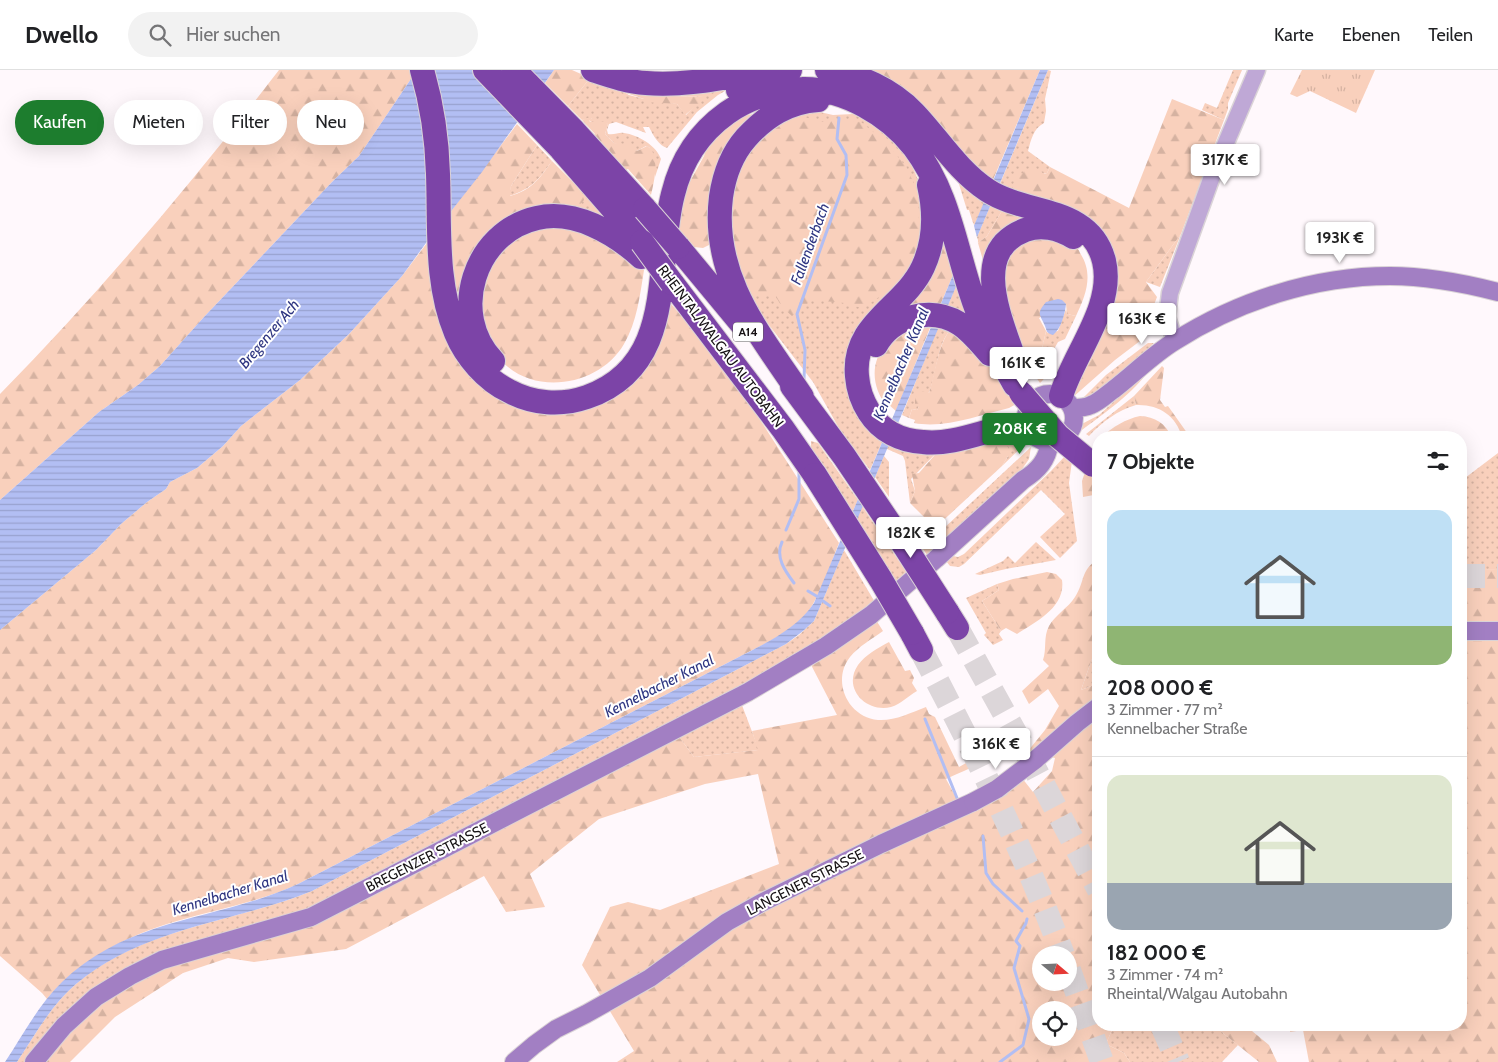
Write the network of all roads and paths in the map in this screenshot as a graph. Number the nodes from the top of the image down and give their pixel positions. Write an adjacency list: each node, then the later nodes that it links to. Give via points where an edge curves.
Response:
1 (422, 70): 9 (highway, via 436,137 444,290 453,323 464,348 484,373 503,388 524,398 550,402 576,400 599,392 618,381 640,355 649,338 661,293 674,190 684,163 705,132 740,105 776,92 811,89)
2 (486, 70): 11 (highway, RHEINTAL/WALGAU AUTOBAHN / A14)
3 (514, 70): 11 (highway, RHEINTAL/WALGAU AUTOBAHN / A14)
4 (594, 70): 5 (highway, via 646,83 674,83)
5 (776, 70)
6 (790, 70): 14 (highway, via 760,80 714,105 679,143 665,170 656,202 648,283 641,316 628,347 612,367 597,378 575,386 536,386 518,380 484,351 471,323 471,288 484,255 507,232 525,222 552,217 583,222)
7 (827, 70): 10 (highway, via 862,79 891,94 913,112)
8 (1257, 70): 17 (street, via 1214,171 1170,293 1166,318)
9 (857, 103): 12 (highway, via 885,119); 19 (highway, via 828,99 805,101 769,116 739,147 727,171 722,192 720,233 730,280 746,311)
10 (928, 131): 13 (highway, via 947,169); 20 (highway, via 976,182 996,196 1075,223 1098,246 1106,282 1102,303 1068,374)
11 (568, 140): 14 (highway, RHEINTAL/WALGAU AUTOBAHN / A14); 19 (highway, RHEINTAL/WALGAU AUTOBAHN / A14, bridge, via 645,209)
12 (919, 155): 13 (highway); 21 (highway, via 932,203 933,227 929,250 914,282 869,330 861,346 856,371 861,397 872,417)
13 (960, 232): 15 (highway)
14 (642, 249): 26 (highway, RHEINTAL/WALGAU AUTOBAHN / A14, bridge, via 778,421 881,580)
15 (976, 289): 18 (highway); 20 (highway, via 987,334)
16 (1498, 292): 17 (main road, via 1434,279 1392,276 1321,283 1265,297 1222,315)
17 (1175, 341): 20 (main road, via 1090,405)
18 (1013, 356): 20 (highway); 20 (highway, via 994,299 994,265 1002,248 1016,235 1031,228 1058,229 1083,247 1090,261 1093,281 1087,306 1054,370)
19 (802, 397): 23 (highway, RHEINTAL/WALGAU AUTOBAHN / A14, bridge)
20 (1042, 409): 21 (highway, via 1008,413 938,430); 21 (highway, via 967,330 936,315 913,316 889,329 878,342 869,371 876,400); 22 (highway, bridge, via 1041,418 1058,436); 28 (main road, BREGENZER STRASSE, via 1035,460 1024,480 871,615 826,646 748,692 311,917 162,960 130,976 96,997 64,1026)
21 (894, 426)
22 (1092, 460)
23 (952, 620)
24 (1467, 631): 25 (main road)
25 (1498, 631)
26 (916, 642)
27 (1092, 711): 29 (main road, LANGENER STRASSE, bridge, via 997,789 761,903 728,922 650,978 556,1029)
28 (34, 1062)
29 (514, 1062)

